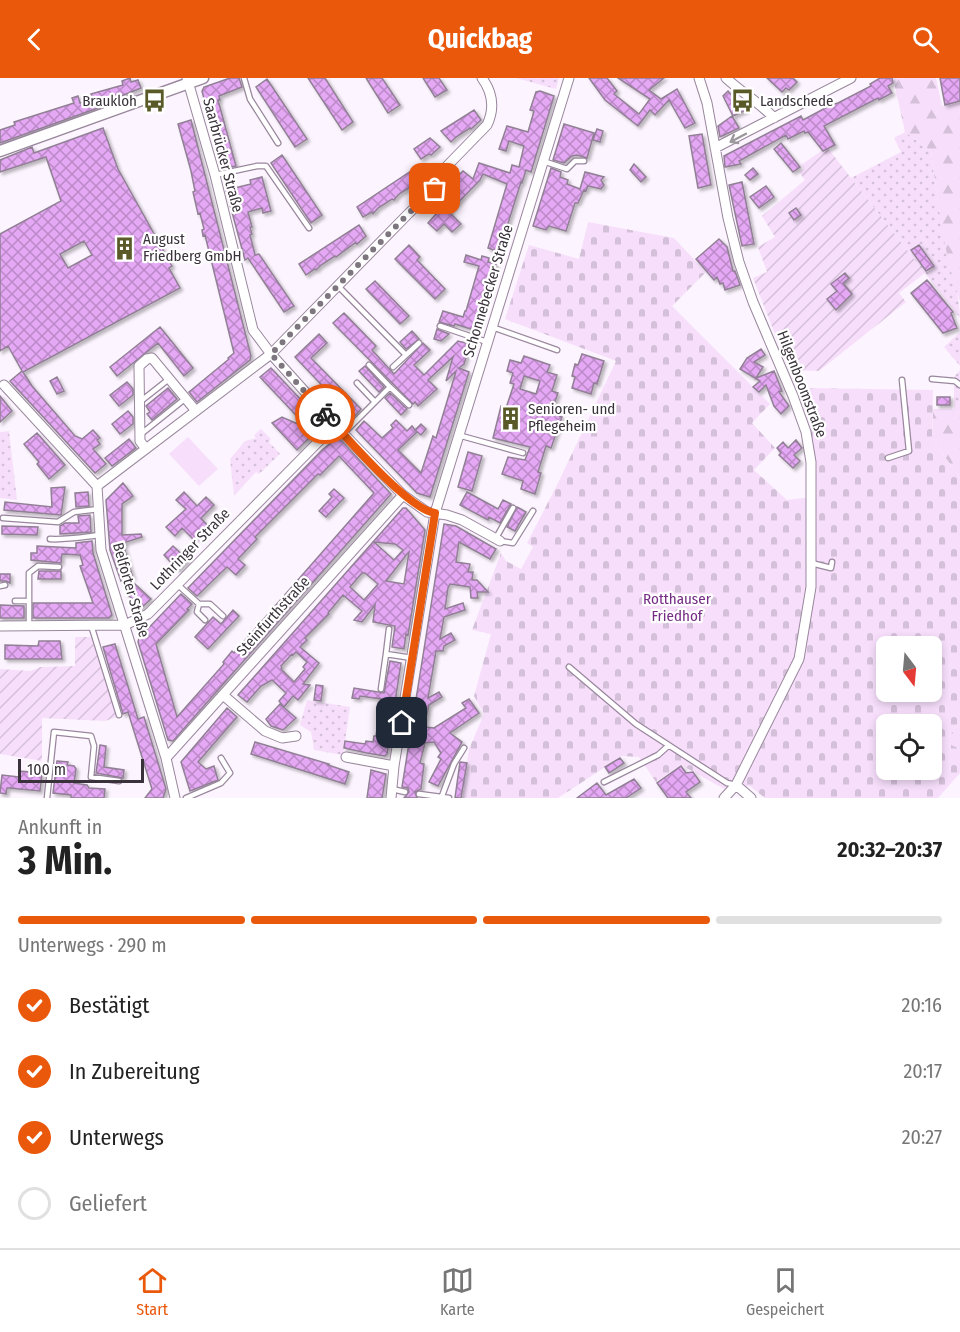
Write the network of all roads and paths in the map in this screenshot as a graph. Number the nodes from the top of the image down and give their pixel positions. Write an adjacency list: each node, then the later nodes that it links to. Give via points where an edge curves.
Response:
1 (203, 78): 8 (street)
2 (244, 78): 10 (lane, via 250,99)
3 (482, 78): 17 (street, via 491,96 487,125 446,167 435,189)
4 (568, 78): 13 (street, Schonnebecker Straße)
5 (699, 78): 11 (street, Hilgenboomstraße)
6 (726, 78): 9 (street)
7 (851, 78): 9 (street)
8 (188, 81): 12 (street); 15 (street, Saarbrücker Straße)
9 (774, 118): 11 (street, one-way to 11)
10 (278, 143)
11 (715, 148): 57 (street, Hilgenboomstraße, via 739,262 806,432 811,462)
12 (0, 151)
13 (543, 161): 14 (lane, via 567,169 575,161); 19 (street, Schonnebecker Straße)
14 (584, 161)
15 (215, 175): 16 (lane, via 266,166); 23 (street, Saarbrücker Straße, via 252,330)
16 (309, 228)
17 (338, 286): 23 (street); 24 (lane)
18 (440, 326): 20 (lane)
19 (492, 327): 20 (street, Schonnebecker Straße); 22 (lane)
20 (488, 342): 42 (street, Schonnebecker Straße)
21 (419, 343): 24 (lane)
22 (557, 350)
23 (271, 354): 38 (street); 39 (street, Saarbrücker Straße)
24 (406, 355): 26 (lane)
25 (369, 364): 33 (lane)
26 (393, 367)
27 (170, 379): 34 (street); 35 (lane); 35 (street, via 152,358 147,359 139,366)
28 (933, 379): 32 (lane)
29 (902, 380): 45 (lane, via 909,451)
30 (2, 383): 46 (street)
31 (357, 383): 36 (lane)
32 (960, 385)
33 (390, 387): 36 (lane); 37 (lane)
34 (186, 398): 38 (street); 41 (lane)
35 (140, 402): 41 (street)
36 (375, 402): 40 (lane)
37 (409, 405)
38 (196, 411): 43 (street)
39 (335, 425): 40 (street, Saarbrücker Straße); 59 (street, Lothringer Straße)
40 (343, 434): 47 (street, Saarbrücker Straße)
41 (140, 435): 43 (street)
42 (458, 435): 44 (lane); 51 (street, Schonnebecker Straße)
43 (146, 449): 46 (street)
44 (523, 453)
45 (888, 458)
46 (98, 486): 49 (street, Belforter Straße)
47 (403, 495): 51 (street, Saarbrücker Straße, via 427,512); 74 (street, Steinfurthstraße)
48 (513, 508): 55 (lane)
49 (99, 509): 52 (lane, via 74,512 58,522); 53 (street, Belforter Straße)
50 (532, 511): 55 (lane, via 513,543)
51 (435, 513): 55 (street, via 462,520); 71 (street, Schonnebecker Straße)
52 (3, 518)
53 (100, 535): 54 (lane); 66 (street, Belforter Straße, via 101,550)
54 (50, 539)
55 (498, 539)
56 (832, 562): 57 (lane, via 831,568)
57 (811, 563): 85 (street, Hilgenboomstraße, via 799,659)
58 (59, 567): 61 (lane, via 32,569)
59 (177, 584): 62 (lane); 66 (street, Lothringer Straße, via 148,614)
60 (15, 601): 61 (lane)
61 (29, 601): 68 (lane)
62 (198, 604): 63 (lane, via 210,604); 64 (lane, via 197,612)
63 (223, 616)
64 (205, 620)
65 (91, 625): 66 (street, Lothringer Straße); 68 (street, Lothringer Straße); 75 (lane)
66 (125, 625): 80 (street, Belforter Straße)
67 (0, 626): 68 (street, Lothringer Straße)
68 (29, 626)
69 (389, 629): 70 (lane)
70 (386, 654): 71 (lane); 73 (lane)
71 (412, 658): 82 (street, Schonnebecker Straße)
72 (569, 667): 77 (lane)
73 (381, 689)
74 (222, 695): 76 (street, via 266,731 282,738); 80 (street, Steinfurthstraße)
75 (119, 715)
76 (296, 736)
77 (668, 746): 84 (lane, via 658,755); 85 (lane)
78 (464, 748): 89 (lane)
79 (346, 757): 82 (street)
80 (166, 758): 91 (street, Belforter Straße)
81 (221, 758): 92 (lane, via 230,772 221,783)
82 (394, 766): 87 (street, Schonnebecker Straße)
83 (119, 781): 90 (lane, via 91,777 91,736 54,732)
84 (603, 782)
85 (736, 785): 94 (street, Hilgenboomstraße); 95 (street)
86 (405, 792): 87 (lane)
87 (392, 794)
88 (419, 794): 89 (lane)
89 (442, 796): 93 (lane)
90 (47, 798)
91 (176, 798)
92 (186, 798)
93 (449, 798)
94 (724, 798)
95 (752, 798)

